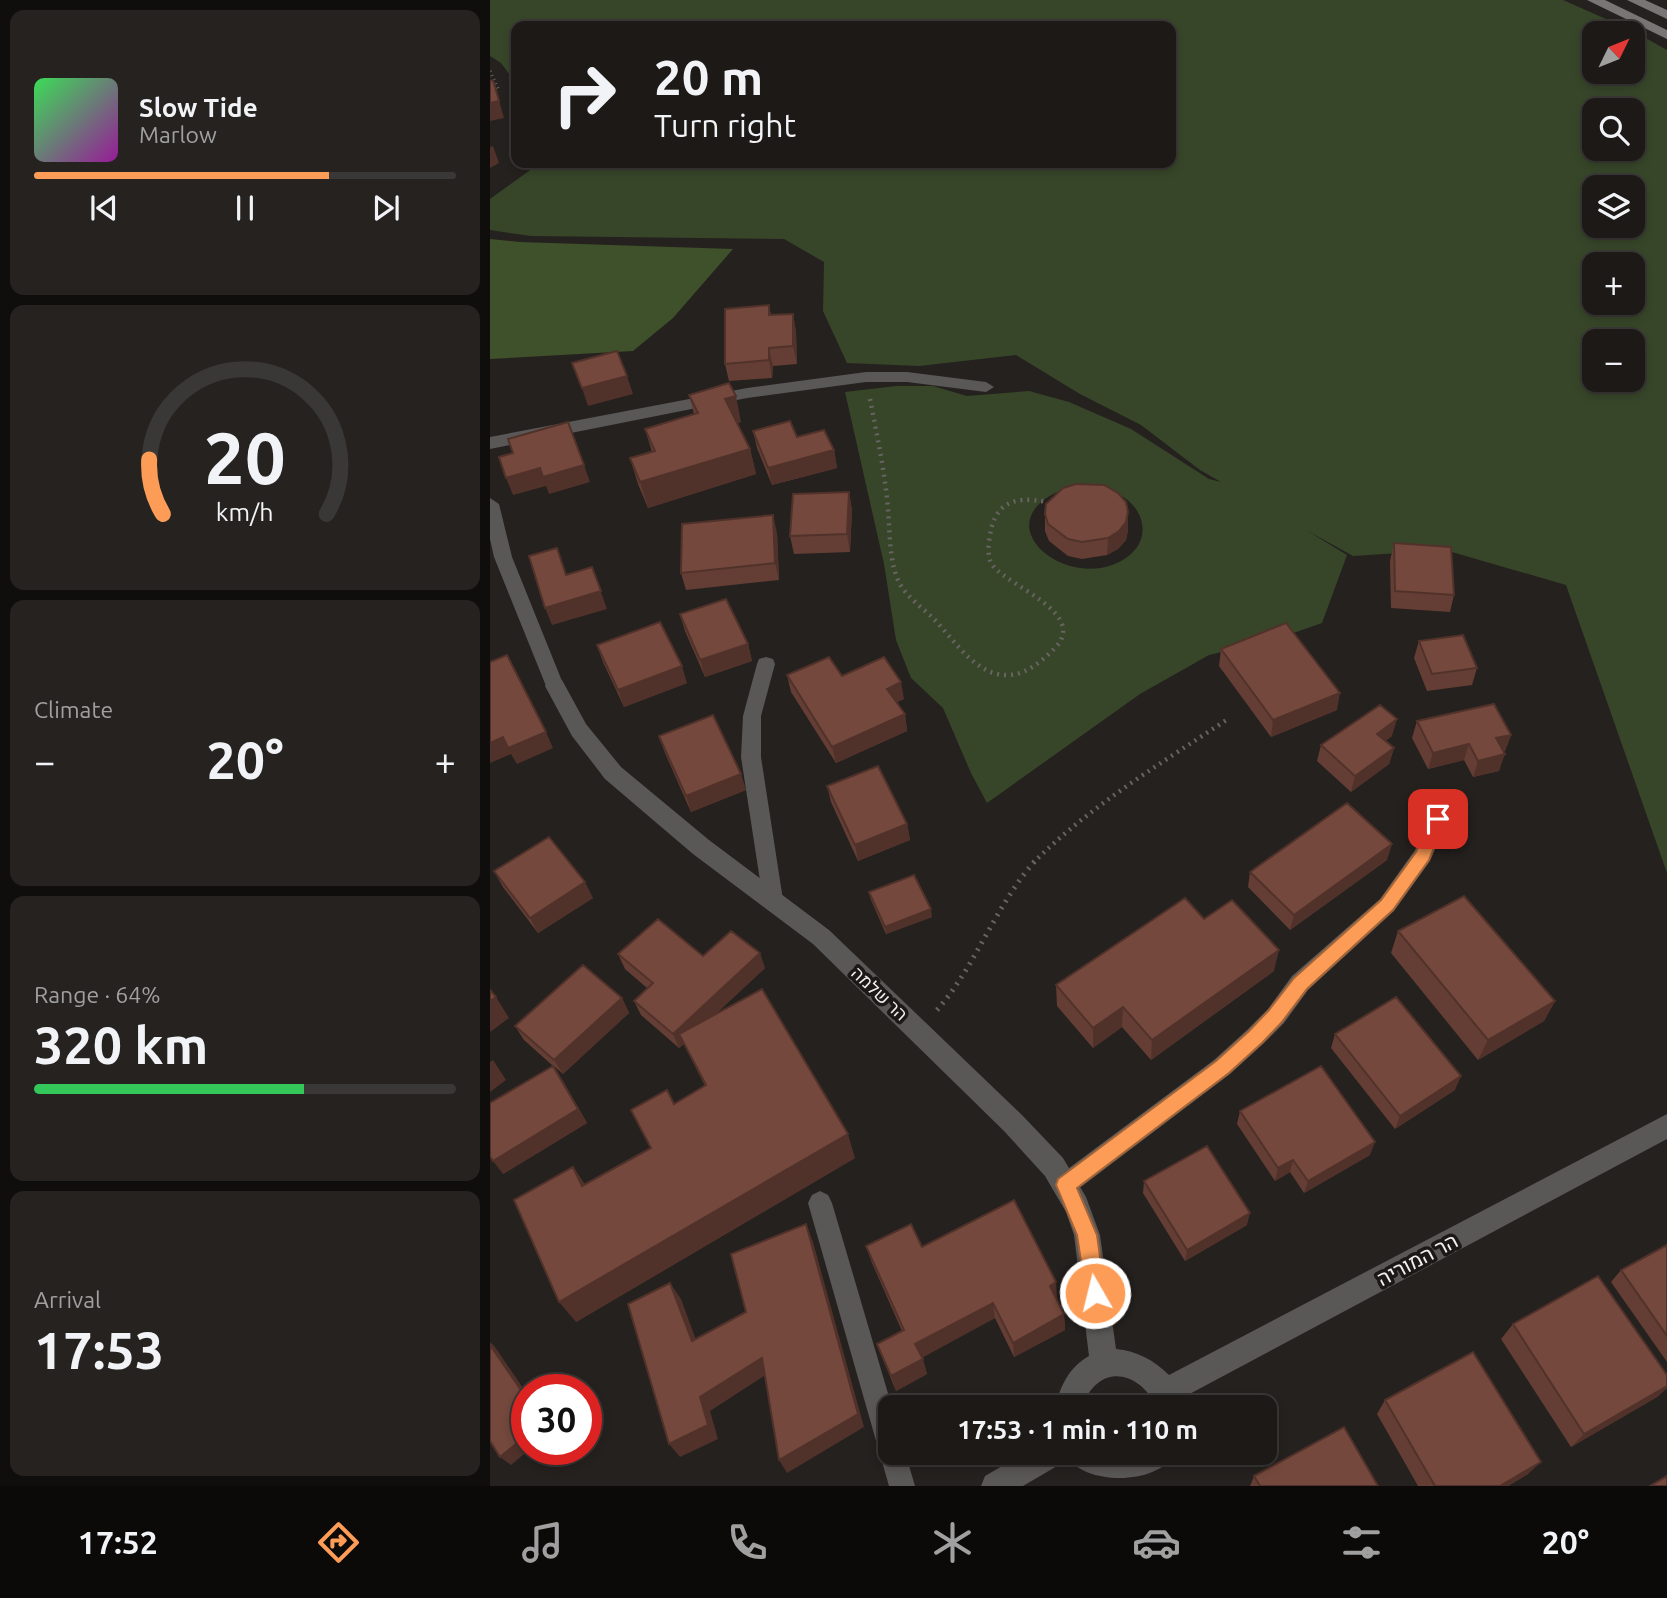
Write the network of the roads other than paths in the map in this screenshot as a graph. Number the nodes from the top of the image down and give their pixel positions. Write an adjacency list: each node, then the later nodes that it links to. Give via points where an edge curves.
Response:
1 (1594, 0): 4 (street)
2 (1634, 0): 3 (street)
3 (1667, 15)
4 (1667, 36)
5 (986, 387): 6 (lane, via 866,377 747,393)
6 (490, 443)
7 (490, 504): 9 (lane, via 503,557)
8 (766, 664): 11 (lane, via 752,716 751,757)
9 (555, 686): 11 (street, הר שלמה, via 579,730 613,773)
10 (1438, 819): 13 (lane, via 1423,855 1387,905 1300,983 1255,1037)
11 (773, 900): 13 (street, הר שלמה, via 821,937 1013,1122)
12 (1667, 1126): 18 (street, הר המוריה)
13 (1065, 1185): 15 (street, הר שלמה, via 1087,1235)
14 (820, 1203): 19 (lane)
15 (1104, 1364): 16 (street, via 1088,1373); 17 (street, via 1140,1366 1155,1376)
16 (1072, 1395)
17 (1167, 1395)
18 (1176, 1395)
19 (878, 1402)
20 (896, 1465): 24 (lane)
21 (1031, 1465): 25 (street)
22 (1093, 1465): 23 (street, via 1118,1474)
23 (1151, 1470)
24 (902, 1486)
25 (995, 1486)

